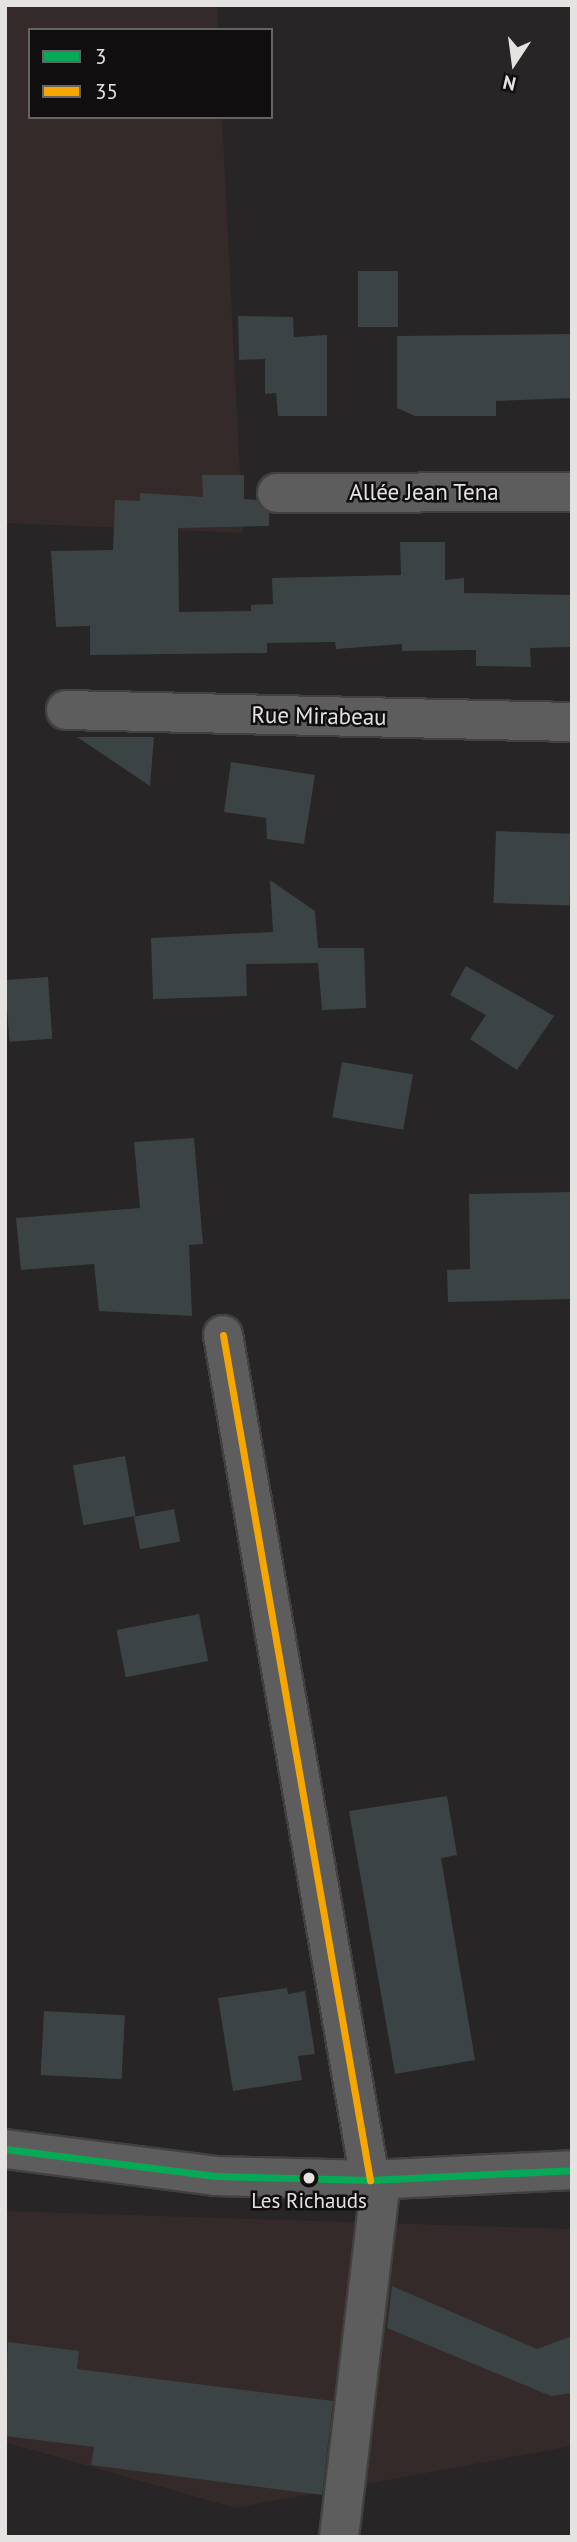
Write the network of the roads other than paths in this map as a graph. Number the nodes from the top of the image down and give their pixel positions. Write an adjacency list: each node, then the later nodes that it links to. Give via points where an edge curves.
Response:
1 (572, 492): 2 (street, Allée Jean Tena)
2 (277, 493)
3 (66, 710): 4 (street, Rue Mirabeau)
4 (572, 722)
5 (223, 1335): 8 (street)
6 (5, 2149): 8 (street, via 215,2176)
7 (572, 2170): 8 (street)
8 (375, 2180): 9 (street)
9 (339, 2537)

